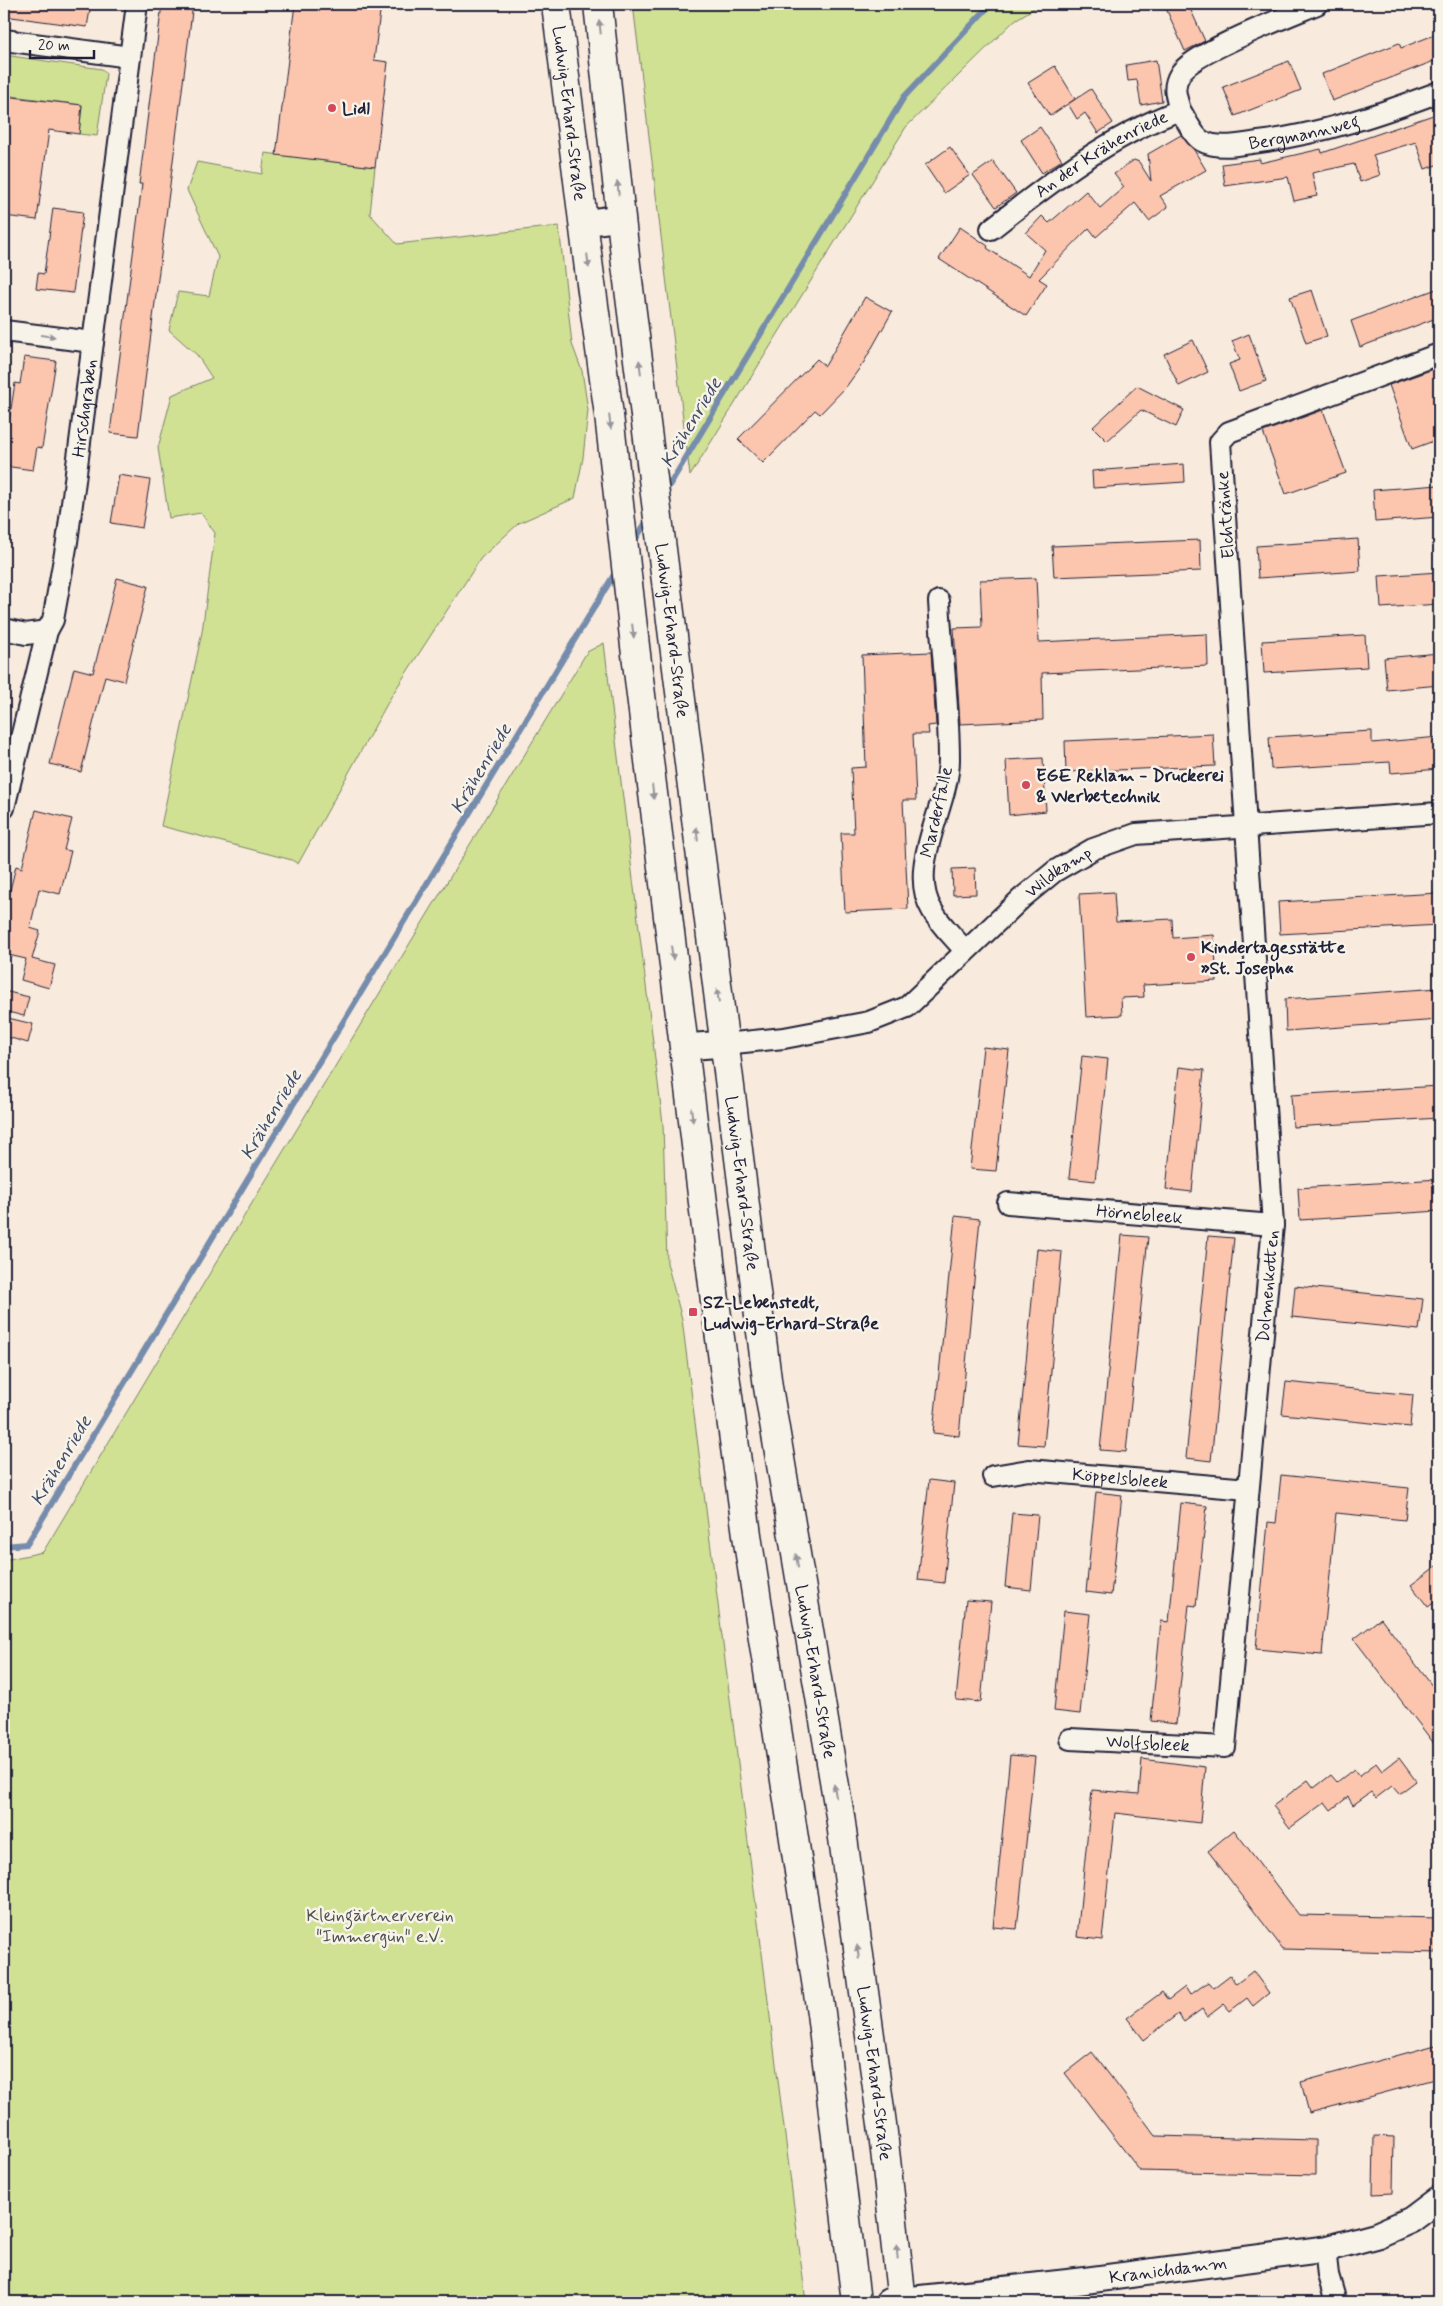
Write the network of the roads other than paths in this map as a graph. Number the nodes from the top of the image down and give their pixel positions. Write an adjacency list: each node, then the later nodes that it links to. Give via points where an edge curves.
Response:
1 (137, 4): 6 (street, Hirschgraben)
2 (556, 4): 10 (main road, Ludwig-Erhard-Straße)
3 (598, 4): 9 (main road, Ludwig-Erhard-Straße, one-way to 3)
4 (1317, 4): 8 (street, An der Krähenriede, via 1190,62 1180,73 1174,89)
5 (4, 40): 6 (street)
6 (130, 57): 13 (street, Hirschgraben)
7 (1439, 92): 8 (street, Bergmannweg, via 1375,116 1312,133 1244,144 1212,145 1200,140)
8 (1180, 110): 11 (street, An der Krähenriede, via 1123,135 1060,175)
9 (621, 218): 10 (street, Ludwig-Erhard-Straße); 22 (main road, Ludwig-Erhard-Straße, one-way to 9)
10 (583, 223): 23 (main road, Ludwig-Erhard-Straße, one-way to 23)
11 (991, 229)
12 (4, 330): 13 (street, one-way to 13)
13 (93, 342): 17 (street, Hirschgraben, via 67,542 53,620)
14 (1439, 354): 20 (street, Elchtränke, via 1229,432 1220,442)
15 (939, 601): 21 (street, Marderfalle, via 949,762 939,815 924,862 926,890 931,910)
16 (4, 629): 17 (street, via 26,634)
17 (47, 630): 18 (street, Hirschgraben)
18 (4, 808)
19 (1439, 813): 20 (street, Wildkamp)
20 (1245, 826): 21 (street, Wildkamp, via 1136,834 1093,849 1055,871); 25 (street, Dolmenkotten)
21 (965, 951): 22 (street, Wildkamp, via 907,1007 869,1022 784,1038)
22 (724, 1044): 23 (street); 34 (main road, Ludwig-Erhard-Straße, one-way to 22, via 882,2124 844,1845 768,1387)
23 (684, 1047): 33 (main road, Ludwig-Erhard-Straße, one-way to 33, via 748,1542 821,2013)
24 (1008, 1203): 25 (street, Hörnebleek)
25 (1273, 1225): 27 (street, Dolmenkotten)
26 (992, 1476): 27 (street, Köppelsbleek, via 1029,1470)
27 (1248, 1489): 29 (street, Dolmenkotten)
28 (1070, 1739): 29 (street, Wolfsbleek)
29 (1226, 1747)
30 (1439, 2199): 31 (street, Kranichdamm, via 1411,2220 1378,2234)
31 (1325, 2248): 32 (street, Kranichdamm); 35 (street)
32 (997, 2297): 34 (street, Kranichdamm)
33 (856, 2302)
34 (897, 2302)
35 (1336, 2302)

